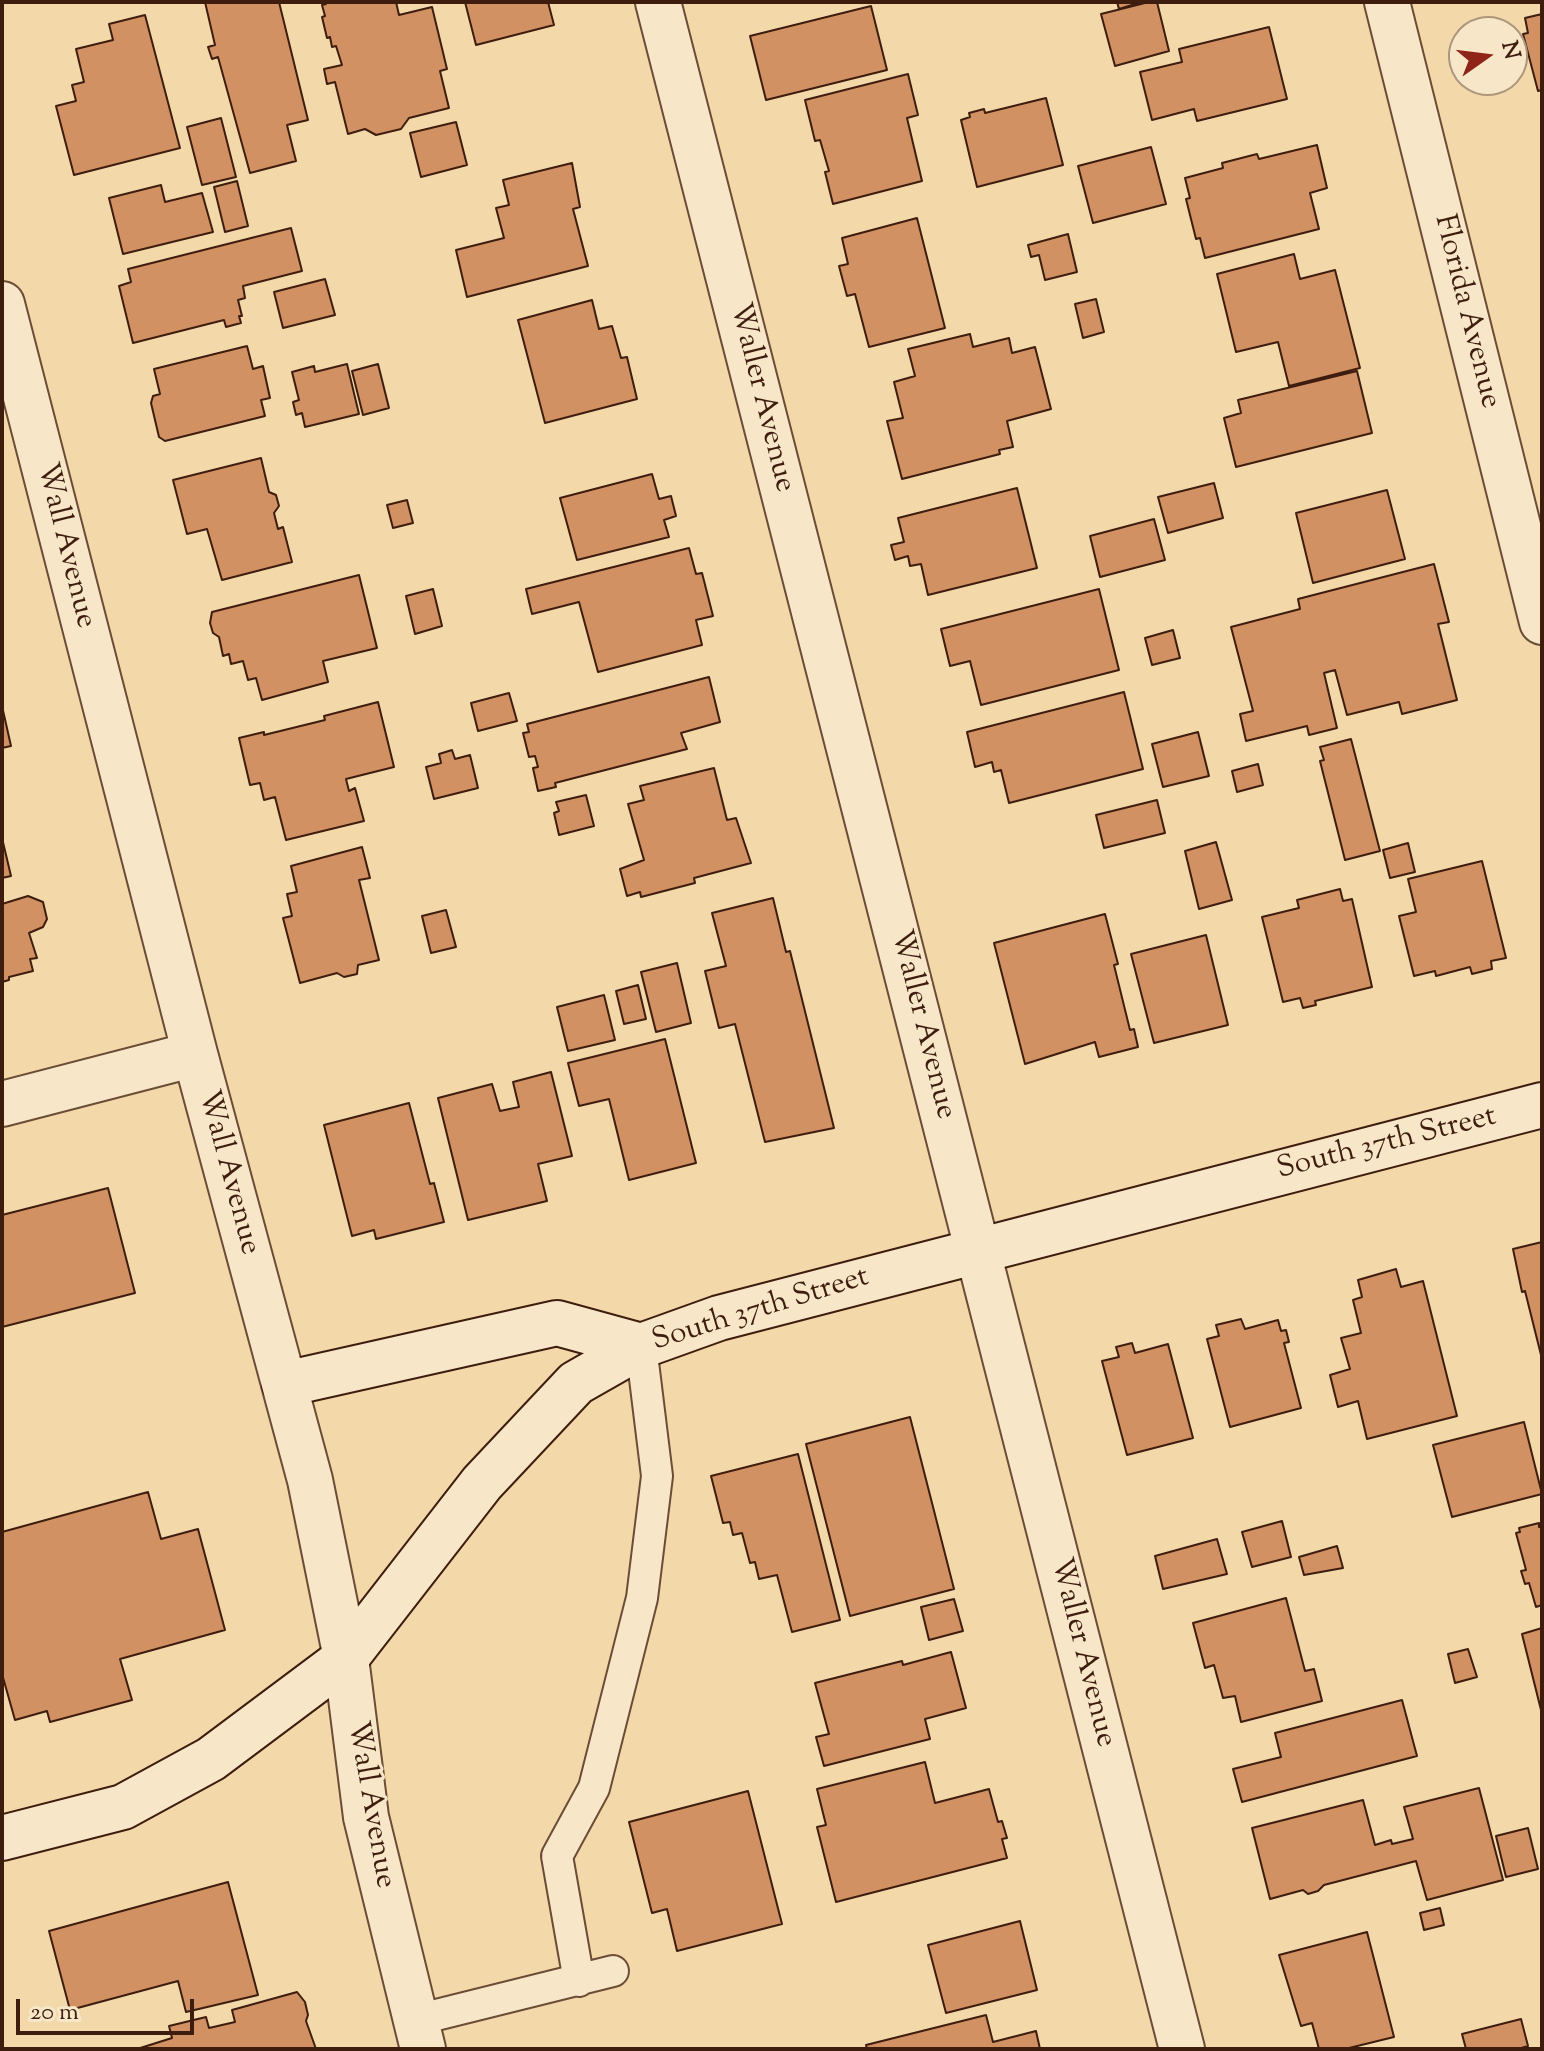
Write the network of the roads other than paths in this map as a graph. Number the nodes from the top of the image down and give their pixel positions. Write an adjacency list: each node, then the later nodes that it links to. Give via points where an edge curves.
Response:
1 (658, 2): 9 (street, Waller Avenue)
2 (1387, 2): 5 (street, Florida Avenue)
3 (2, 304): 4 (street, Wall Avenue)
4 (13, 394): 6 (street, Wall Avenue)
5 (1542, 622)
6 (195, 1054): 7 (street); 11 (street, Wall Avenue)
7 (2, 1104)
8 (1542, 1105): 9 (street, South 37th Street)
9 (979, 1249): 10 (street, South 37th Street, via 719,1318); 17 (street, Waller Avenue)
10 (641, 1346): 11 (street, via 557,1323); 12 (street, South 37th Street, via 576,1383 555,1405 482,1483); 15 (lane, via 657,1476 642,1598 594,1788 557,1856)
11 (285, 1384): 12 (street, Wall Avenue)
12 (346, 1658): 13 (street, South 37th Street, via 211,1759 123,1807); 16 (street, Wall Avenue, via 366,1817)
13 (2, 1838)
14 (613, 1971): 15 (lane)
15 (579, 1981): 16 (lane)
16 (420, 2035)
17 (1182, 2049)

